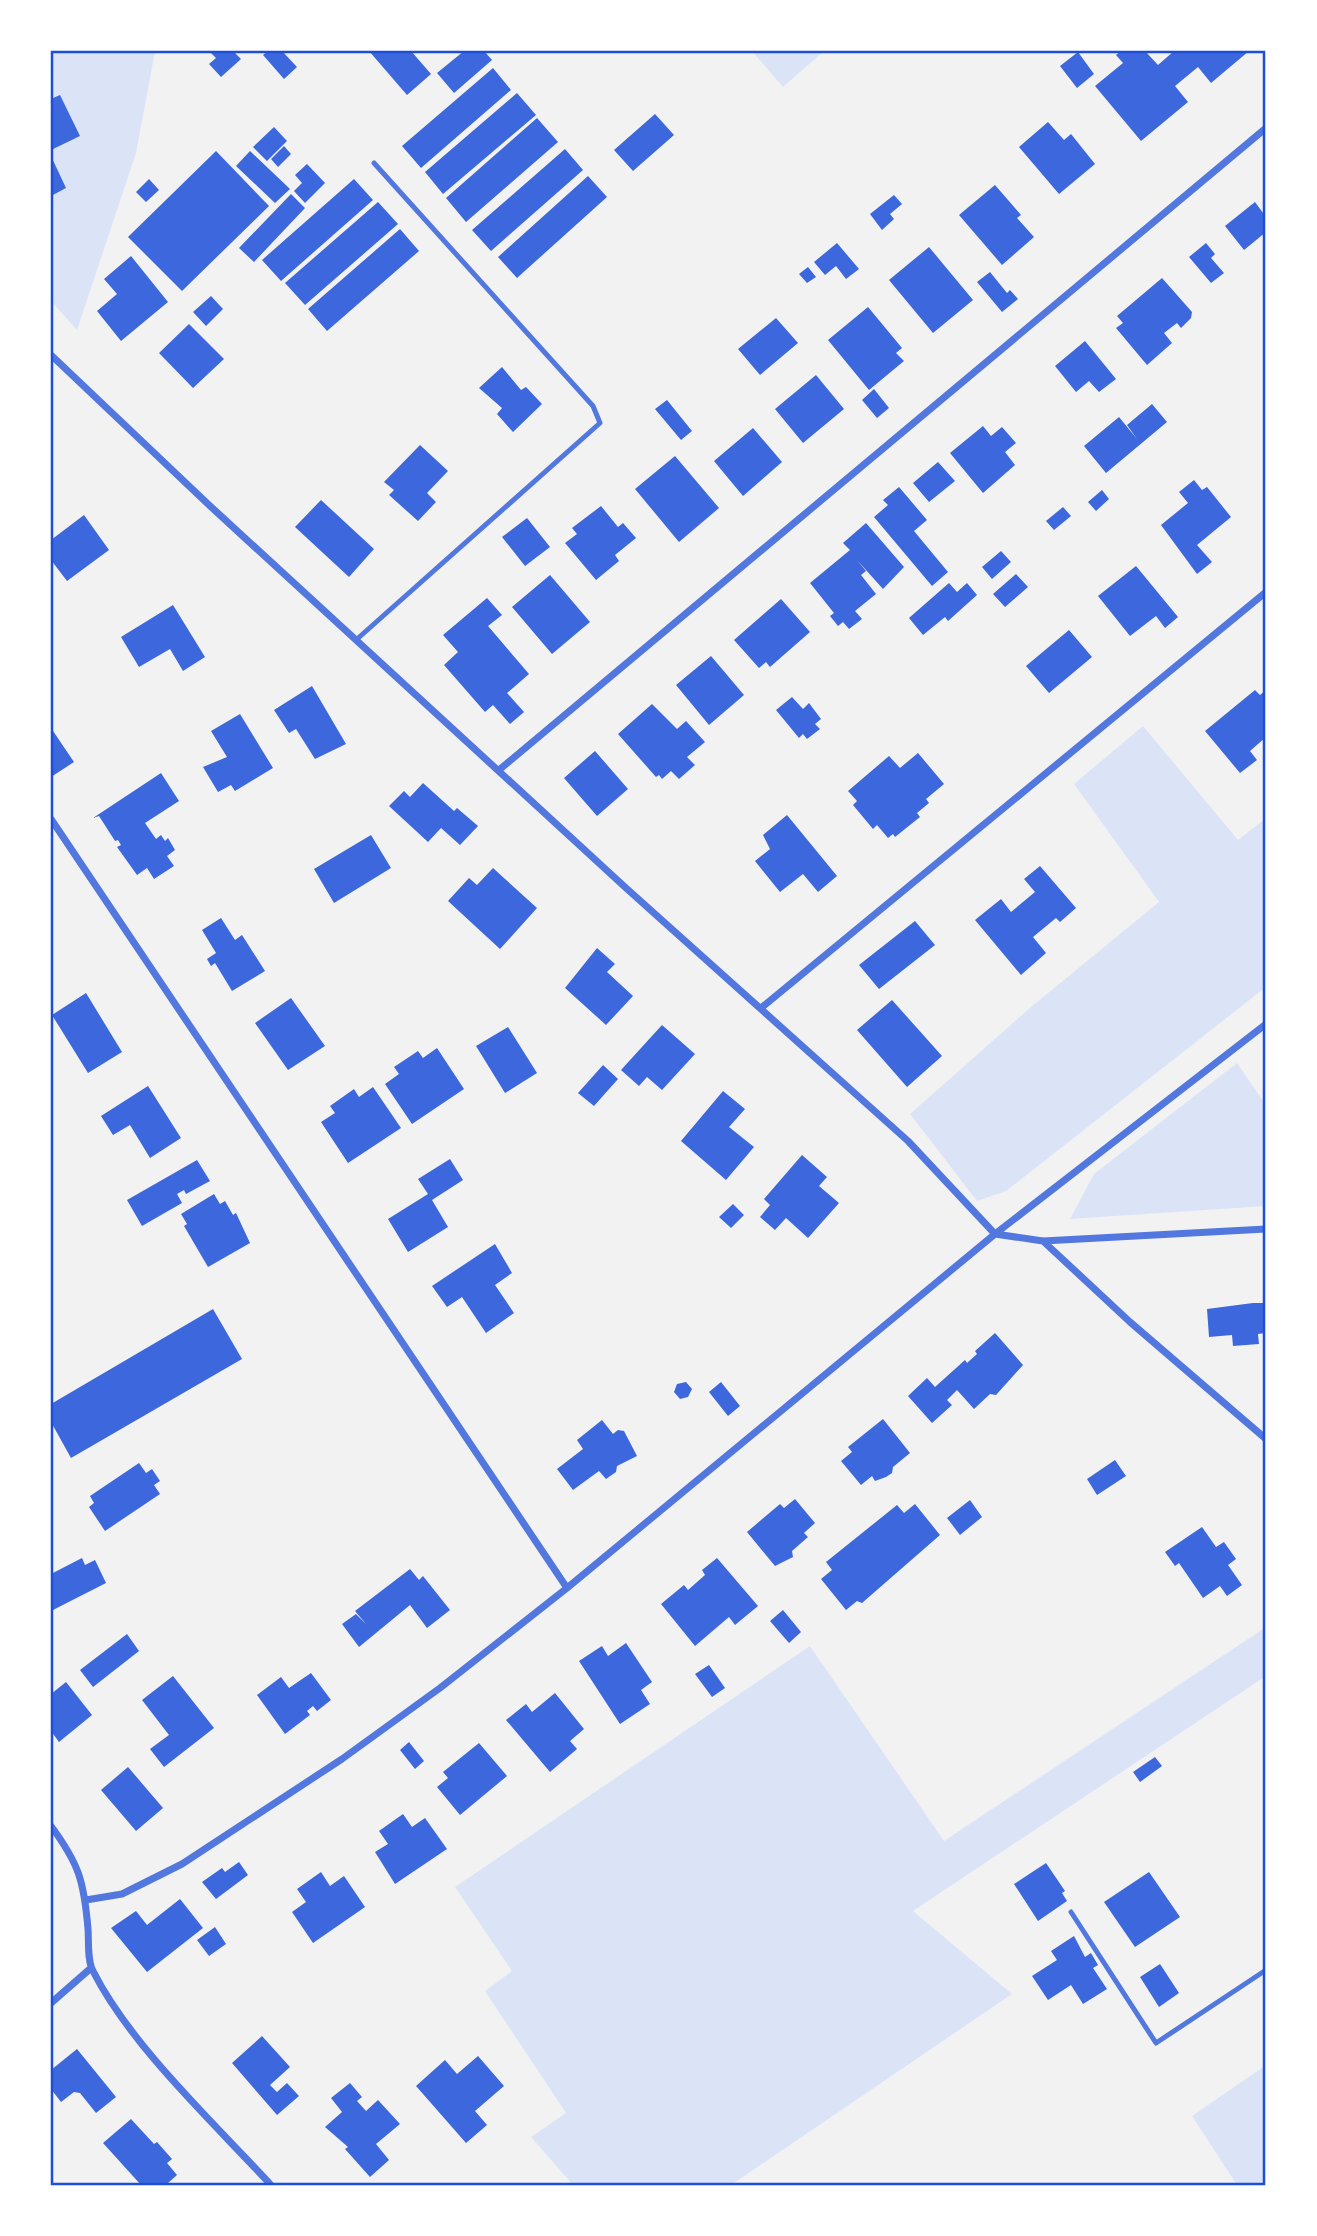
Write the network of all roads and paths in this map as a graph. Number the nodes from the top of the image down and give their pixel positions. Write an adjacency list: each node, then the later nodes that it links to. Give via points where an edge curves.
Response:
1 (1266, 128): 6 (street)
2 (374, 163): 5 (lane, via 593,406 600,423)
3 (51, 355): 5 (street)
4 (1266, 592): 8 (street)
5 (356, 640): 6 (street)
6 (499, 770): 8 (street)
7 (51, 819): 14 (street)
8 (761, 1008): 11 (street, via 908,1140)
9 (1266, 1024): 11 (street)
10 (1266, 1229): 12 (street)
11 (995, 1234): 12 (street); 14 (street)
12 (1043, 1241): 13 (street)
13 (1266, 1439)
14 (567, 1588): 16 (street, via 440,1688 246,1824 151,1882 122,1894)
15 (51, 1826): 16 (street, via 75,1857)
16 (86, 1900): 18 (street)
17 (1071, 1912): 19 (lane, via 1156,2043)
18 (91, 1968): 20 (street); 21 (street, via 117,2011)
19 (1266, 1970)
20 (51, 2003)
21 (271, 2185)

